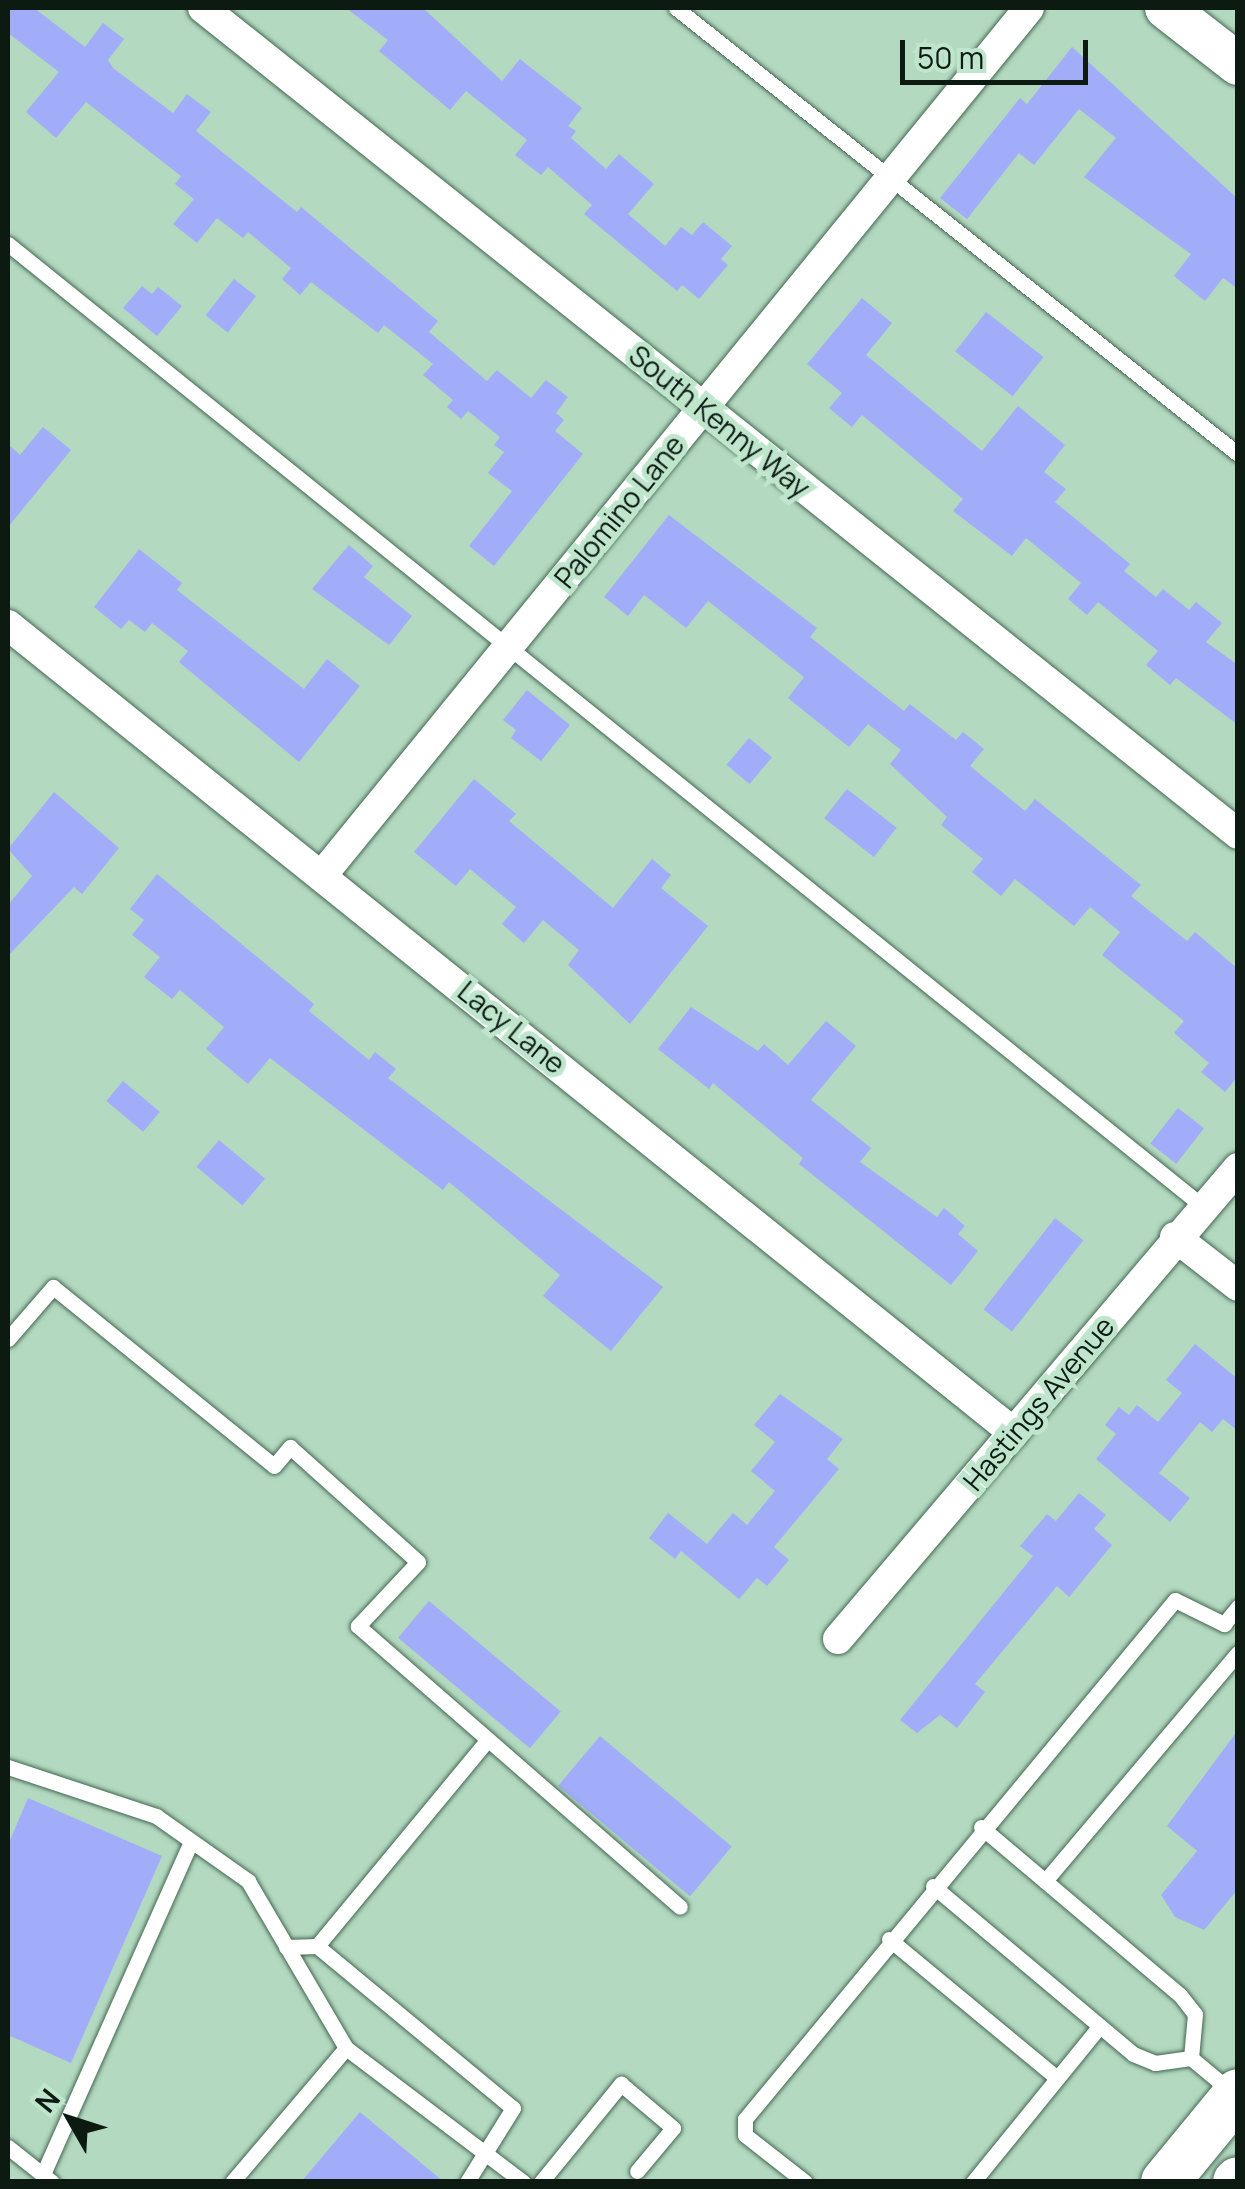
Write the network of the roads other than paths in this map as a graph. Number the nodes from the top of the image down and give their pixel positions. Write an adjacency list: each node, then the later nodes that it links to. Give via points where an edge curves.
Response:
1 (203, 8): 8 (street, South Kenny Way)
2 (676, 8): 6 (lane)
3 (1029, 8): 6 (street, Palomino Lane)
4 (1166, 8): 5 (street)
5 (1238, 64)
6 (891, 180): 8 (street, Palomino Lane); 9 (lane)
7 (8, 244): 11 (lane)
8 (704, 408): 11 (street, Palomino Lane); 12 (street, South Kenny Way)
9 (1238, 454)
10 (8, 625): 13 (street, Lacy Lane)
11 (508, 647): 13 (street, Palomino Lane); 15 (lane)
12 (1238, 834)
13 (323, 874): 19 (street, Lacy Lane)
14 (1238, 1168): 15 (street, Hastings Avenue)
15 (1205, 1208): 16 (street, Hastings Avenue)
16 (1175, 1238): 17 (street); 19 (street, Hastings Avenue)
17 (1238, 1286)
18 (8, 1340): 24 (lane, via 53,1288 274,1466 290,1447 418,1562 358,1626)
19 (1014, 1433): 22 (street, Hastings Avenue)
20 (1238, 1607): 21 (lane)
21 (1231, 1626): 26 (lane, via 1174,1600)
22 (838, 1639)
23 (1238, 1653): 28 (lane)
24 (488, 1739): 30 (lane); 32 (lane)
25 (8, 1767): 27 (lane, via 156,1816)
26 (981, 1827): 28 (lane); 29 (lane)
27 (191, 1841): 33 (lane, via 248,1881); 42 (lane)
28 (1045, 1881): 36 (lane, via 1180,1996 1194,2014)
29 (932, 1886): 31 (lane); 34 (lane)
30 (680, 1907)
31 (889, 1939): 37 (lane); 47 (lane, via 745,2118 745,2134)
32 (318, 1946): 33 (lane); 40 (lane, via 514,2108)
33 (286, 1947): 35 (lane)
34 (1100, 2026): 36 (lane, via 1155,2063); 37 (lane)
35 (346, 2048): 40 (lane); 43 (lane)
36 (1191, 2058): 38 (lane)
37 (1057, 2078): 48 (lane)
38 (1232, 2109): 49 (main road)
39 (8, 2147): 42 (lane)
40 (487, 2158): 44 (lane); 45 (lane)
41 (636, 2171): 46 (lane, via 673,2128 621,2084)
42 (47, 2178)
43 (232, 2182)
44 (467, 2182)
45 (523, 2182)
46 (541, 2182)
47 (805, 2182)
48 (973, 2182)
49 (1165, 2182)

